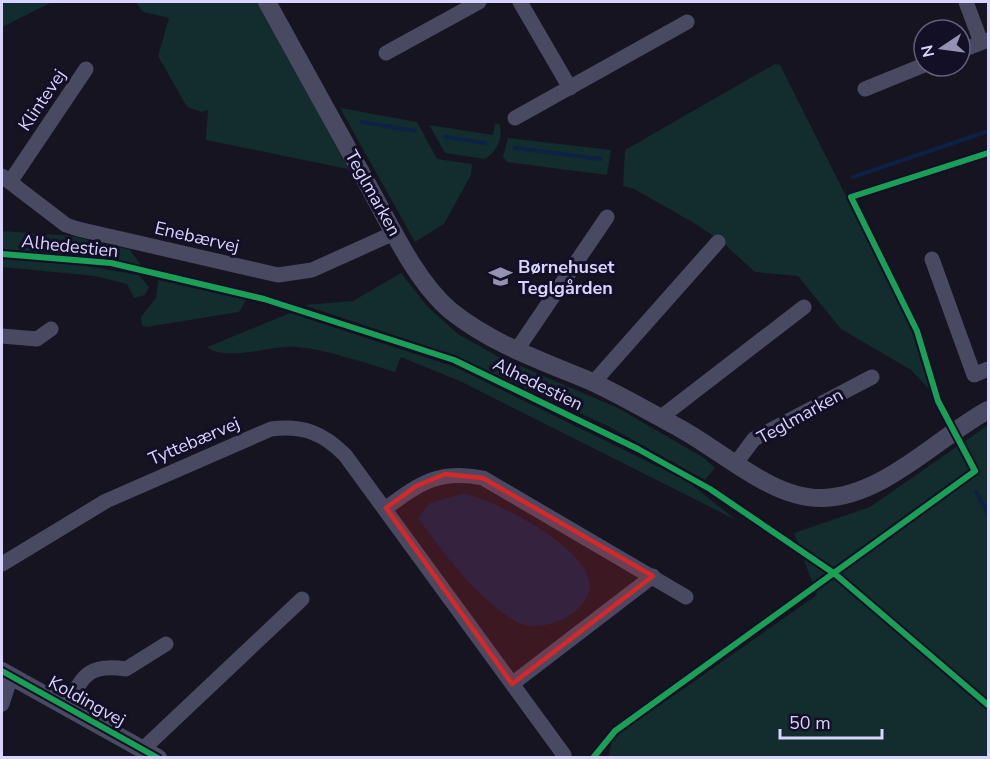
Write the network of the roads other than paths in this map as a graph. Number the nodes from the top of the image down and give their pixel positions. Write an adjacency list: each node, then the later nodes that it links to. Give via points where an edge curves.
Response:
1 (267, 2): 15 (street, Teglmarken)
2 (479, 2): 7 (street)
3 (520, 2): 10 (street)
4 (966, 2): 6 (street)
5 (687, 22): 10 (street)
6 (985, 41)
7 (386, 53)
8 (86, 69): 13 (street, Klintevej)
9 (912, 70): 11 (street)
10 (570, 88): 12 (street)
11 (865, 88)
12 (515, 118)
13 (6, 179): 15 (street, Enebærvej, via 66,225 278,275 312,270)
14 (607, 217): 21 (street)
15 (394, 233): 21 (street, Teglmarken, via 427,284 449,309)
16 (718, 242): 24 (street)
17 (932, 259): 22 (street, via 974,375)
18 (804, 307): 26 (street)
19 (51, 329): 20 (street, via 37,339)
20 (2, 336)
21 (516, 351): 24 (street, Teglmarken)
22 (988, 369)
23 (872, 377): 27 (street, Teglmarken, via 754,440)
24 (593, 383): 26 (street, Teglmarken)
25 (988, 410): 27 (street, Teglmarken, via 878,484 849,494 800,496 774,488)
26 (660, 418): 27 (street, Teglmarken)
27 (736, 463)
28 (386, 508): 29 (street, Tyttebærvej, via 330,440 304,428 280,428 106,501); 30 (street, via 416,486 445,474 483,478); 35 (street, Tyttebærvej)
29 (2, 564)
30 (653, 576): 31 (street); 35 (street)
31 (686, 597)
32 (302, 599): 38 (street, Koldingvej)
33 (166, 644): 37 (street, Koldingvej, via 126,669 103,666 82,677)
34 (6, 674): 36 (street, Koldingvej); 37 (street, Koldingvej)
35 (512, 684): 39 (street, Tyttebærvej)
36 (2, 704)
37 (66, 707): 38 (street, Koldingvej)
38 (151, 753)
39 (564, 755)

